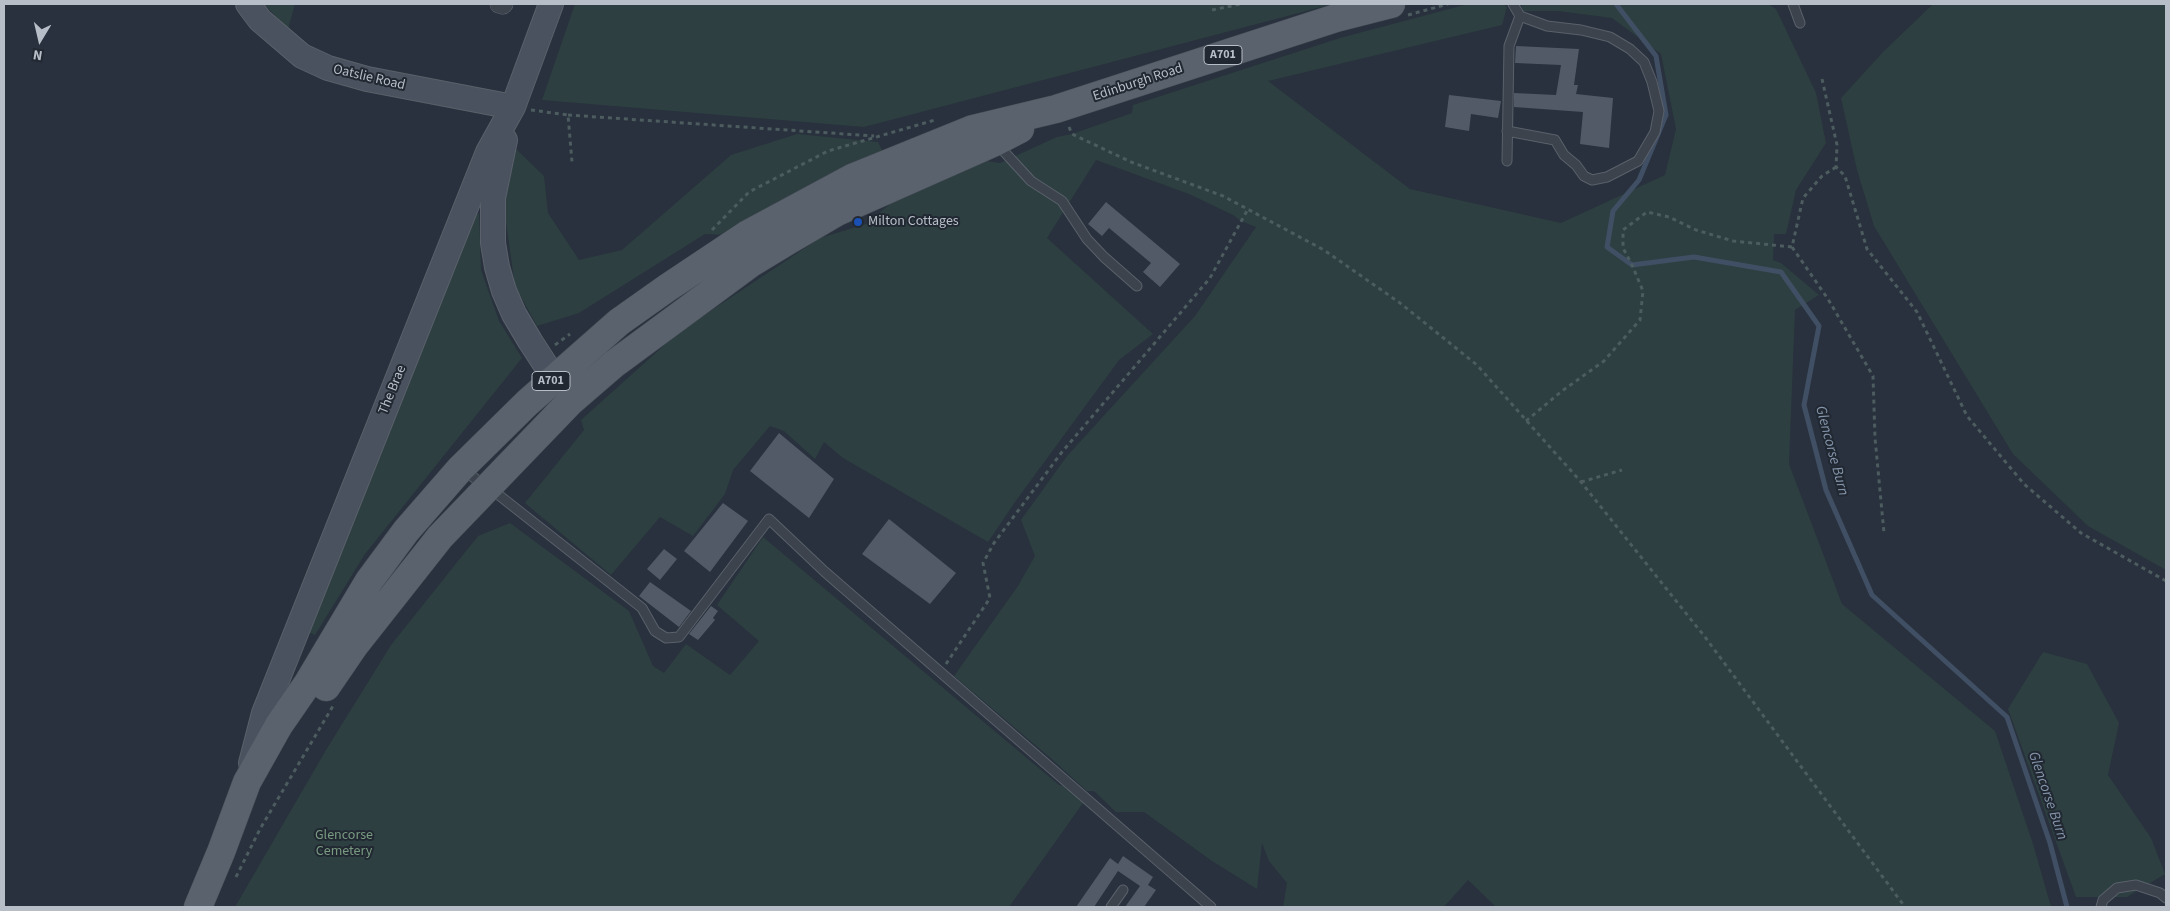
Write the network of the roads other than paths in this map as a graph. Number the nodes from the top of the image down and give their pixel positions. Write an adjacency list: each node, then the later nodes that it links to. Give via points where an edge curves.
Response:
1 (248, 4): 10 (main road, Oatslie Road, via 260,20 302,56 328,68 367,79)
2 (499, 4): 3 (street)
3 (504, 4)
4 (551, 4): 10 (main road, The Brae)
5 (1514, 4): 8 (lane)
6 (1793, 4): 9 (lane)
7 (1396, 11): 11 (main road, Edinburgh Road / A701, via 1336,18)
8 (1520, 16): 12 (lane, via 1509,46); 12 (lane, via 1547,26 1610,38 1630,49 1644,62 1659,111 1656,132 1638,161 1607,177 1592,180 1564,155 1555,140)
9 (1800, 23)
10 (513, 107): 16 (main road, via 493,198 493,243 508,298 530,342); 20 (main road, The Brae, via 488,152 264,713)
11 (1056, 110): 13 (main road, A701); 16 (main road, A701, via 972,129 852,178 785,213 748,234 619,322)
12 (1508, 131): 14 (lane)
13 (995, 142): 15 (lane, via 1031,181 1062,201 1087,239); 17 (main road, A701, via 837,212 751,263 614,364)
14 (1507, 161)
15 (1137, 286)
16 (554, 379): 17 (main road); 18 (main road, A701)
17 (570, 402): 19 (main road, A701)
18 (460, 469): 19 (lane); 20 (main road, A701, via 406,531 370,581)
19 (486, 487): 21 (main road, A701, via 440,537 354,646); 26 (lane, via 642,608 655,631 666,638 679,637 769,519 940,673)
20 (247, 782): 21 (main road, A701)
21 (222, 852): 24 (main road, A701)
22 (1122, 890): 25 (lane)
23 (2166, 898): 27 (lane, via 2136,885 2117,888 2103,900)
24 (198, 907)
25 (1110, 907)
26 (1211, 907)
27 (2101, 907)

